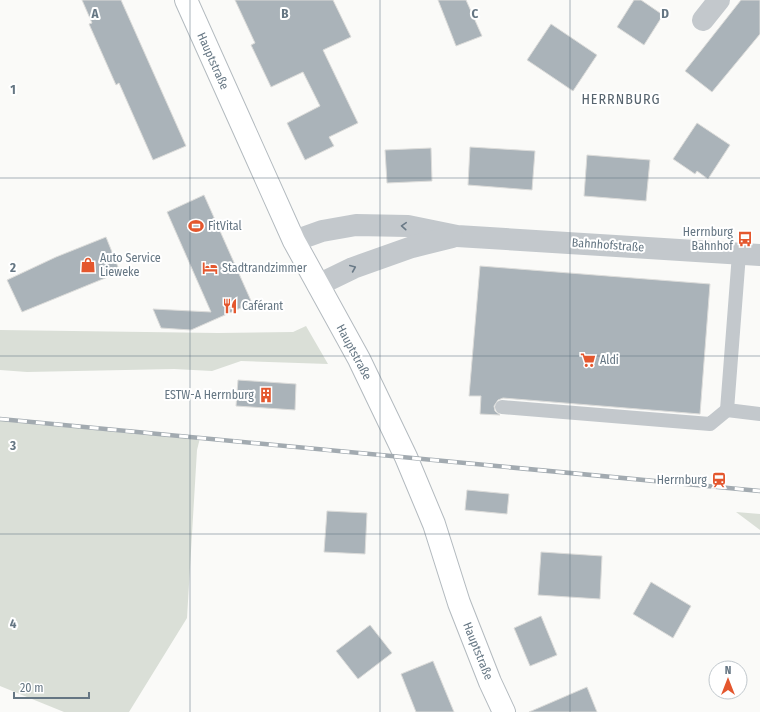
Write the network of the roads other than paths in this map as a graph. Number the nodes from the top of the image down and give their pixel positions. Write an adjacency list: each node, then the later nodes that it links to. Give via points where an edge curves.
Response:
1 (186, 0): 5 (main road, Hauptstraße)
2 (719, 0): 3 (street)
3 (702, 20)
4 (457, 236): 5 (street, Bahnhofstraße, one-way to 5, via 408,226 356,225 322,231); 6 (street, Bahnhofstraße); 7 (street, Bahnhofstraße, one-way to 4, via 353,268 412,247)
5 (294, 241): 7 (main road, Hauptstraße)
6 (750, 255): 9 (lane)
7 (318, 285): 11 (main road, Hauptstraße, via 359,359 406,457 434,524 459,603)
8 (502, 407): 9 (lane, via 710,424)
9 (727, 410): 10 (lane)
10 (760, 414)
11 (504, 712)

